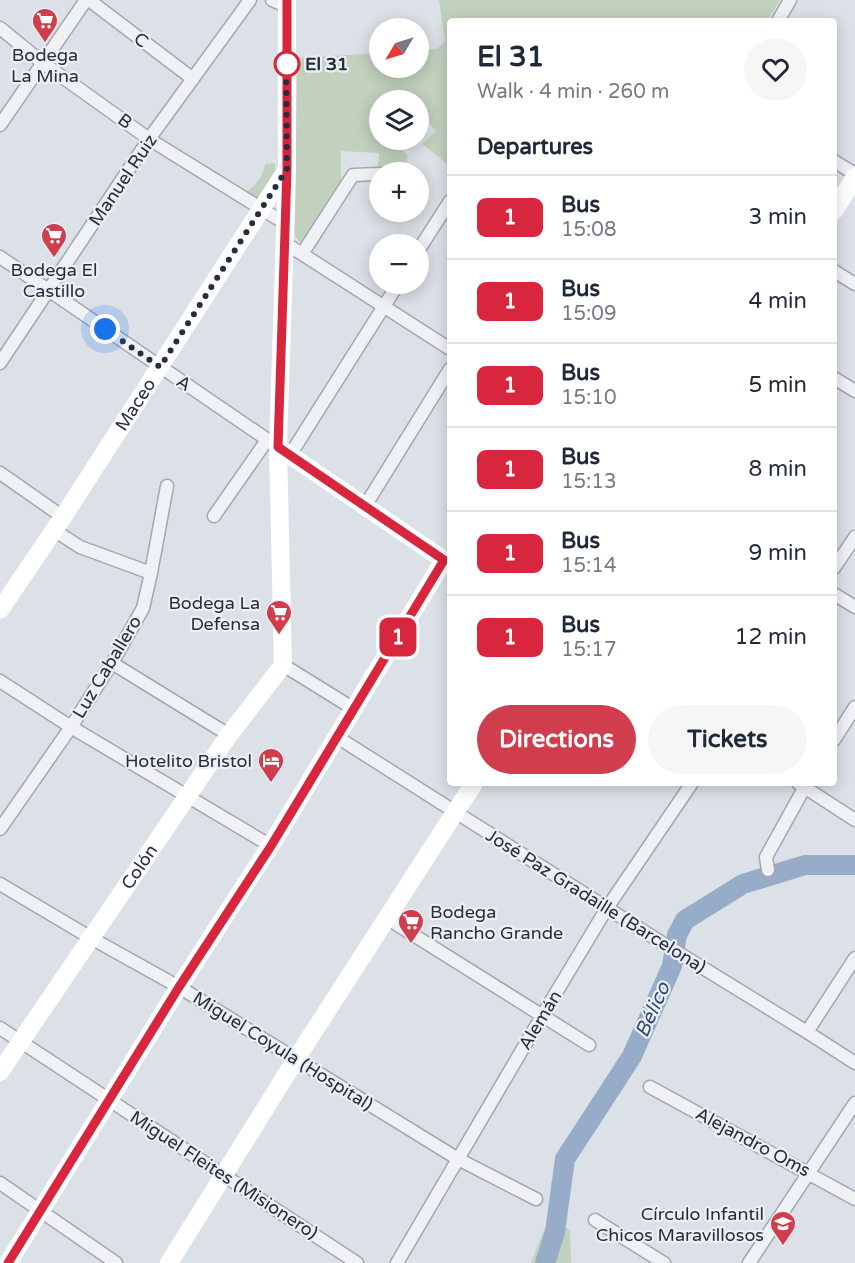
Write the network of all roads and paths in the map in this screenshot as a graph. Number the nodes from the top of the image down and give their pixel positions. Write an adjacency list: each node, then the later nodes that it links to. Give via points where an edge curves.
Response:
1 (88, 0): 7 (street); 8 (street, C)
2 (250, 0): 8 (street, Manuel Ruiz)
3 (790, 0): 5 (street)
4 (282, 2): 12 (main road)
5 (780, 18)
6 (0, 28): 7 (street, B)
7 (43, 63): 9 (street); 10 (street, B)
8 (193, 79): 10 (street, Manuel Ruiz)
9 (0, 125)
10 (149, 139): 18 (street, B); 27 (street, Manuel Ruiz)
11 (837, 163): 14 (street)
12 (287, 169): 18 (main road, Maceo); 20 (main road)
13 (369, 174): 23 (street, via 352,175)
14 (855, 176): 17 (main road)
15 (855, 191): 19 (main road)
16 (447, 206): 21 (street)
17 (837, 206)
18 (262, 210): 20 (street, B); 32 (main road, Maceo)
19 (837, 220)
20 (286, 224): 22 (main road)
21 (429, 234)
22 (285, 243): 23 (street); 36 (main road)
23 (302, 254): 29 (street)
24 (0, 257): 27 (street, A)
25 (837, 273): 26 (street)
26 (855, 284)
27 (49, 291): 31 (street, Manuel Ruiz); 32 (street, A)
28 (392, 294): 29 (street)
29 (384, 307): 30 (street); 36 (street)
30 (447, 347)
31 (0, 363)
32 (160, 367): 36 (street, A); 41 (main road, Maceo)
33 (447, 374): 39 (street)
34 (837, 380): 35 (street)
35 (855, 391)
36 (278, 447): 39 (main road); 40 (street); 51 (main road)
37 (0, 473): 41 (street)
38 (167, 486): 46 (street, Luz Caballero)
39 (365, 506): 43 (main road)
40 (214, 516)
41 (59, 523): 46 (street, via 80,547); 49 (main road, Maceo)
42 (855, 537): 45 (street)
43 (447, 557)
44 (447, 560): 54 (main road)
45 (837, 564)
46 (151, 573): 50 (street, Luz Caballero, via 142,608)
47 (837, 596): 48 (street)
48 (855, 607)
49 (0, 609)
50 (112, 663): 55 (street, Luz Caballero); 56 (street)
51 (283, 664): 54 (street); 56 (main road, Colón)
52 (0, 681): 55 (street)
53 (855, 707): 57 (street)
54 (354, 709): 58 (main road)
55 (71, 727): 64 (street); 67 (street, Luz Caballero)
56 (229, 735): 64 (main road, Colón)
57 (837, 735)
58 (337, 737): 65 (street, José Paz Gradaille (Barcelona)); 68 (main road)
59 (473, 786): 65 (main road)
60 (483, 786): 65 (main road)
61 (690, 786): 71 (street, Alemán)
62 (802, 786): 69 (street, via 766,857)
63 (806, 786): 66 (street)
64 (187, 796): 68 (street); 73 (main road, Colón)
65 (460, 814): 71 (street, José Paz Gradaille (Barcelona)); 72 (main road); 81 (main road)
66 (855, 819)
67 (0, 829)
68 (271, 846): 75 (main road)
69 (768, 870)
70 (0, 884): 73 (street, Miguel Coyula (Hospital))
71 (607, 908): 76 (street, Alemán); 78 (street, José Paz Gradaille (Barcelona))
72 (396, 924): 76 (street); 81 (main road)
73 (91, 938): 75 (street, Miguel Coyula (Hospital)); 79 (main road, Colón)
74 (855, 958): 78 (street)
75 (179, 987): 81 (street, Miguel Coyula (Hospital)); 85 (main road)
76 (542, 1016): 80 (street); 87 (street, Alemán)
77 (0, 1028): 79 (street, Miguel Fleites (Misionero))
78 (807, 1032): 82 (street, José Paz Gradaille (Barcelona))
79 (21, 1042): 83 (main road, Colón); 85 (street, Miguel Fleites (Misionero))
80 (589, 1045)
81 (301, 1062): 87 (street, Miguel Coyula (Hospital)); 89 (main road)
82 (855, 1063)
83 (0, 1072)
84 (650, 1087): 88 (street, Alejandro Oms)
85 (109, 1100): 89 (street, Miguel Fleites (Misionero)); 93 (main road)
86 (855, 1103): 88 (street)
87 (458, 1159): 92 (street, Miguel Coyula (Hospital)); 100 (street, Alemán)
88 (808, 1172): 91 (street, Alejandro Oms); 102 (street)
89 (228, 1178): 97 (main road); 98 (main road); 99 (street, Miguel Fleites (Misionero))
90 (0, 1183): 93 (street)
91 (855, 1198)
92 (536, 1199)
93 (41, 1210): 95 (main road); 96 (street)
94 (595, 1220): 101 (street)
95 (8, 1263)
96 (116, 1263)
97 (169, 1263)
98 (182, 1263)
99 (357, 1263)
100 (397, 1263)
101 (664, 1263)
102 (749, 1263)

